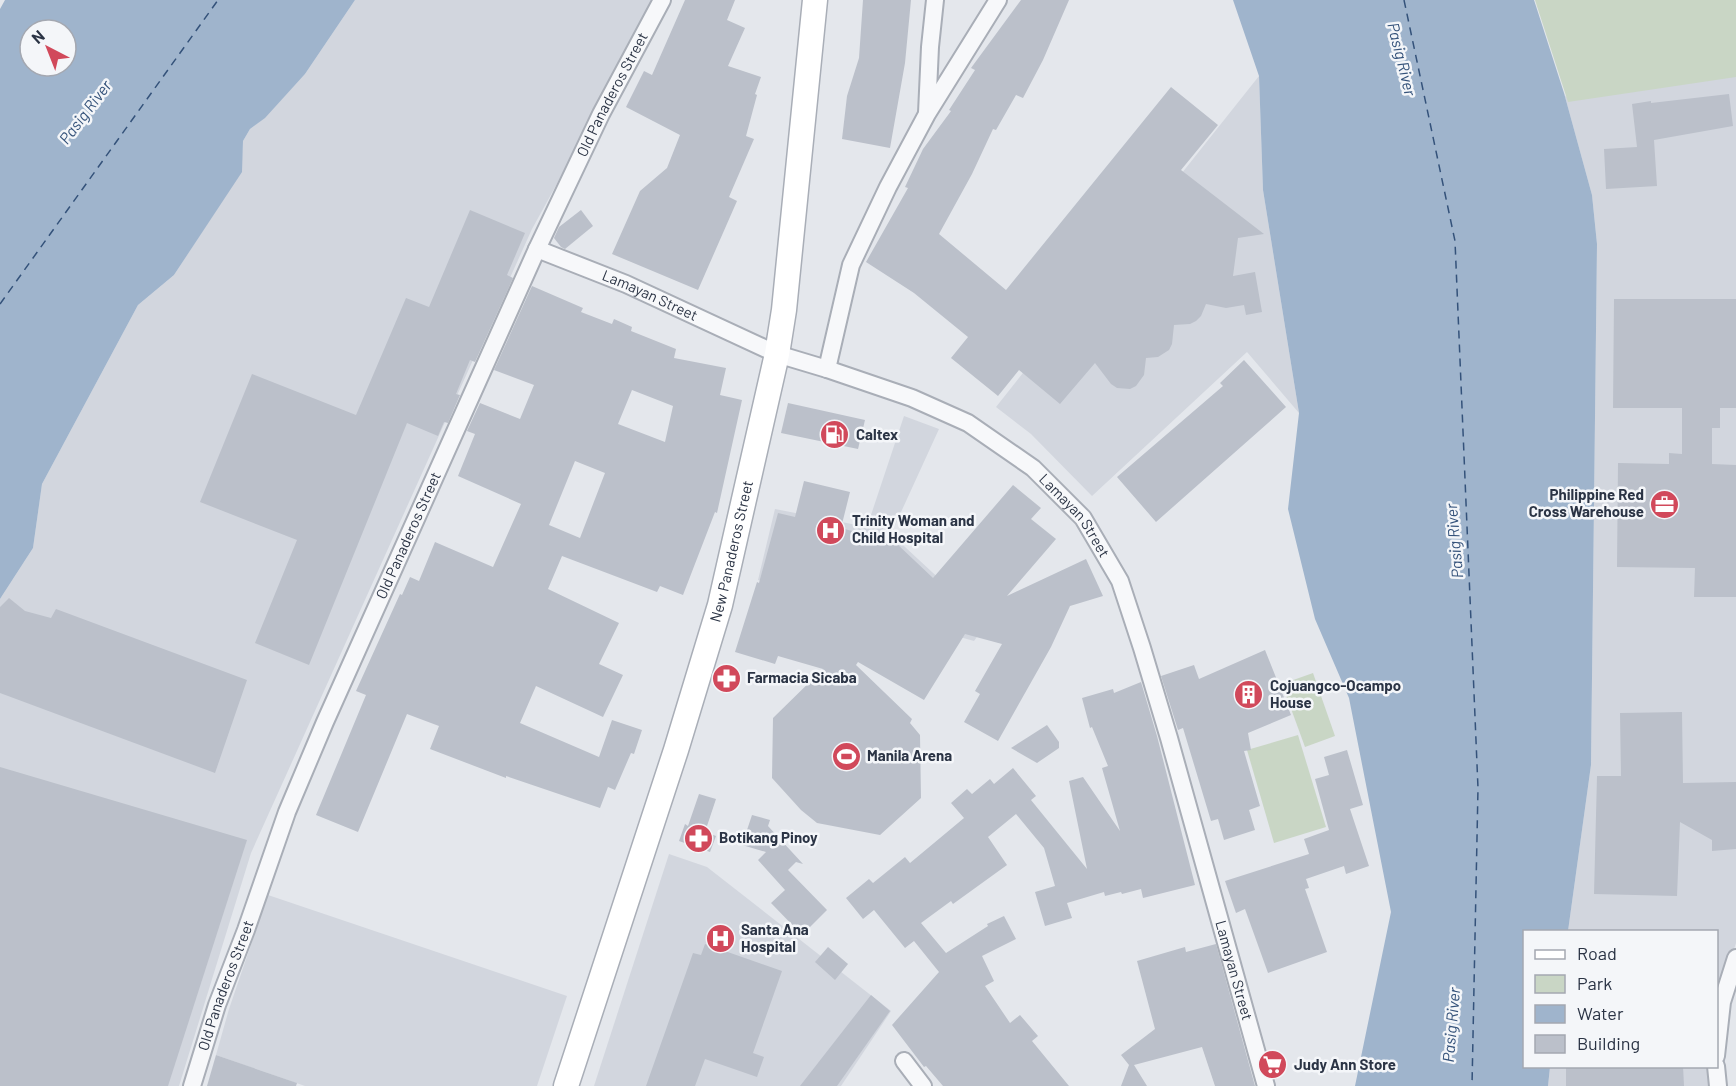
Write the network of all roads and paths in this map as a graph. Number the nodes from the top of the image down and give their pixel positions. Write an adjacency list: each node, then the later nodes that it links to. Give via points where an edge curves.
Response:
1 (662, 0): 6 (street, Old Panaderos Street, via 601,114)
2 (815, 0): 7 (main road, New Panaderos Street)
3 (935, 0): 5 (street)
4 (998, 0): 5 (street)
5 (927, 114): 8 (street, via 851,265)
6 (537, 249): 7 (street, Lamayan Street, via 626,284); 13 (street, Old Panaderos Street, via 287,812)
7 (777, 354): 8 (street, Lamayan Street); 14 (main road, New Panaderos Street, via 720,605)
8 (827, 369): 16 (street, Lamayan Street, via 912,398 968,423 1033,468 1083,518 1120,581 1142,648)
9 (1735, 966): 10 (street, via 1722,1002)
10 (1718, 1038)
11 (904, 1061): 15 (street)
12 (1716, 1068): 17 (street)
13 (192, 1086)
14 (566, 1086)
15 (923, 1086)
16 (1266, 1086)
17 (1718, 1086)

